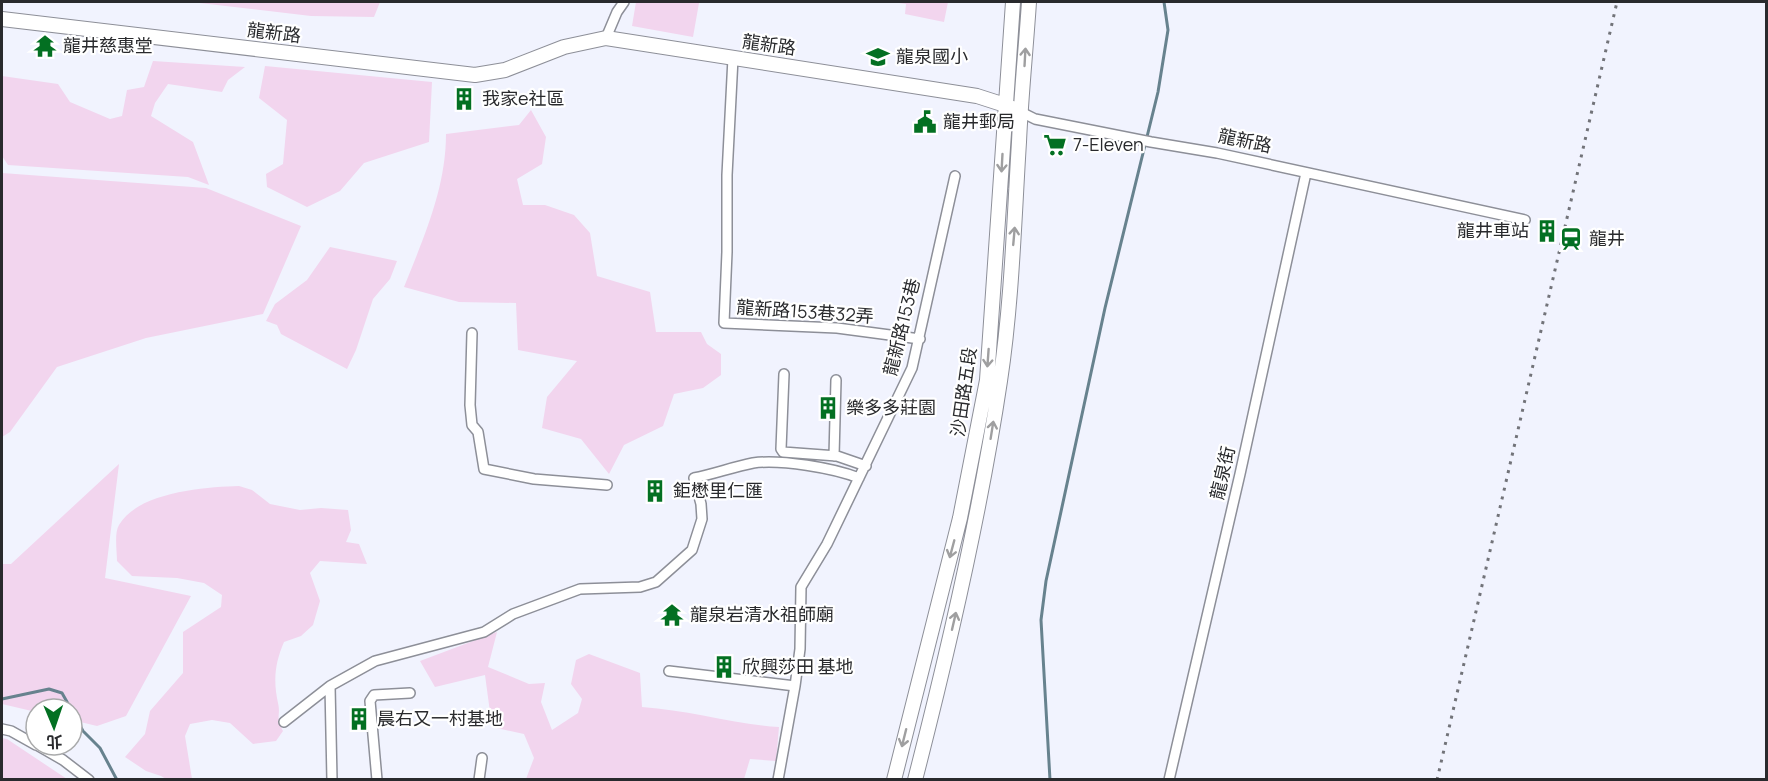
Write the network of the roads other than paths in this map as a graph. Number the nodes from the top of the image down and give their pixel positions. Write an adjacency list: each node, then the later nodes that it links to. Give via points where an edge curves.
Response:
1 (624, 2): 5 (street)
2 (1013, 2): 7 (street, 沙田路五段)
3 (1029, 2): 8 (street, 沙田路五段, one-way to 3)
4 (2, 19): 5 (street, 龍新路, via 475,75 505,70 564,47)
5 (606, 38): 6 (street, 龍新路)
6 (733, 58): 7 (street, 龍新路, via 977,96); 13 (street, 龍新路153巷32弄, via 724,323 837,328)
7 (1005, 105): 8 (street, 龍新路); 16 (street, 沙田路五段, one-way to 16)
8 (1021, 112): 9 (street, 龍新路, via 1035,119); 16 (street, 沙田路五段, one-way to 8, via 1015,226)
9 (1306, 172): 11 (street, 龍新路); 39 (street, 龍泉街)
10 (955, 176): 13 (street, 龍新路153巷)
11 (1525, 220)
12 (472, 333): 20 (street, via 470,405 484,469 534,479)
13 (920, 339): 18 (street, 龍新路153巷, via 905,386)
14 (784, 374): 17 (street, via 781,449)
15 (836, 380): 17 (street)
16 (992, 388): 21 (street, 沙田路五段, one-way to 21); 22 (street, 沙田路五段, one-way to 16, via 980,504)
17 (834, 456): 18 (street)
18 (866, 466): 19 (street, 龍新路153巷)
19 (859, 478): 24 (street, via 795,464 754,463 694,478 702,519 692,550 656,582 640,587 579,589 513,614 484,632 375,662); 25 (street, 龍新路153巷, via 801,587)
20 (607, 485)
21 (926, 648): 22 (street); 37 (street, 沙田路五段, one-way to 37)
22 (946, 654): 38 (street, 沙田路五段)
23 (669, 671): 25 (street)
24 (330, 686): 27 (street); 33 (street)
25 (795, 686): 36 (street)
26 (410, 693): 34 (street, via 374,695 370,701)
27 (285, 722)
28 (2, 729): 29 (street)
29 (24, 738)
30 (58, 757): 32 (street)
31 (482, 758): 35 (street)
32 (89, 780)
33 (332, 780)
34 (377, 780)
35 (479, 780)
36 (778, 780)
37 (894, 780)
38 (915, 780)
39 (1169, 780)

